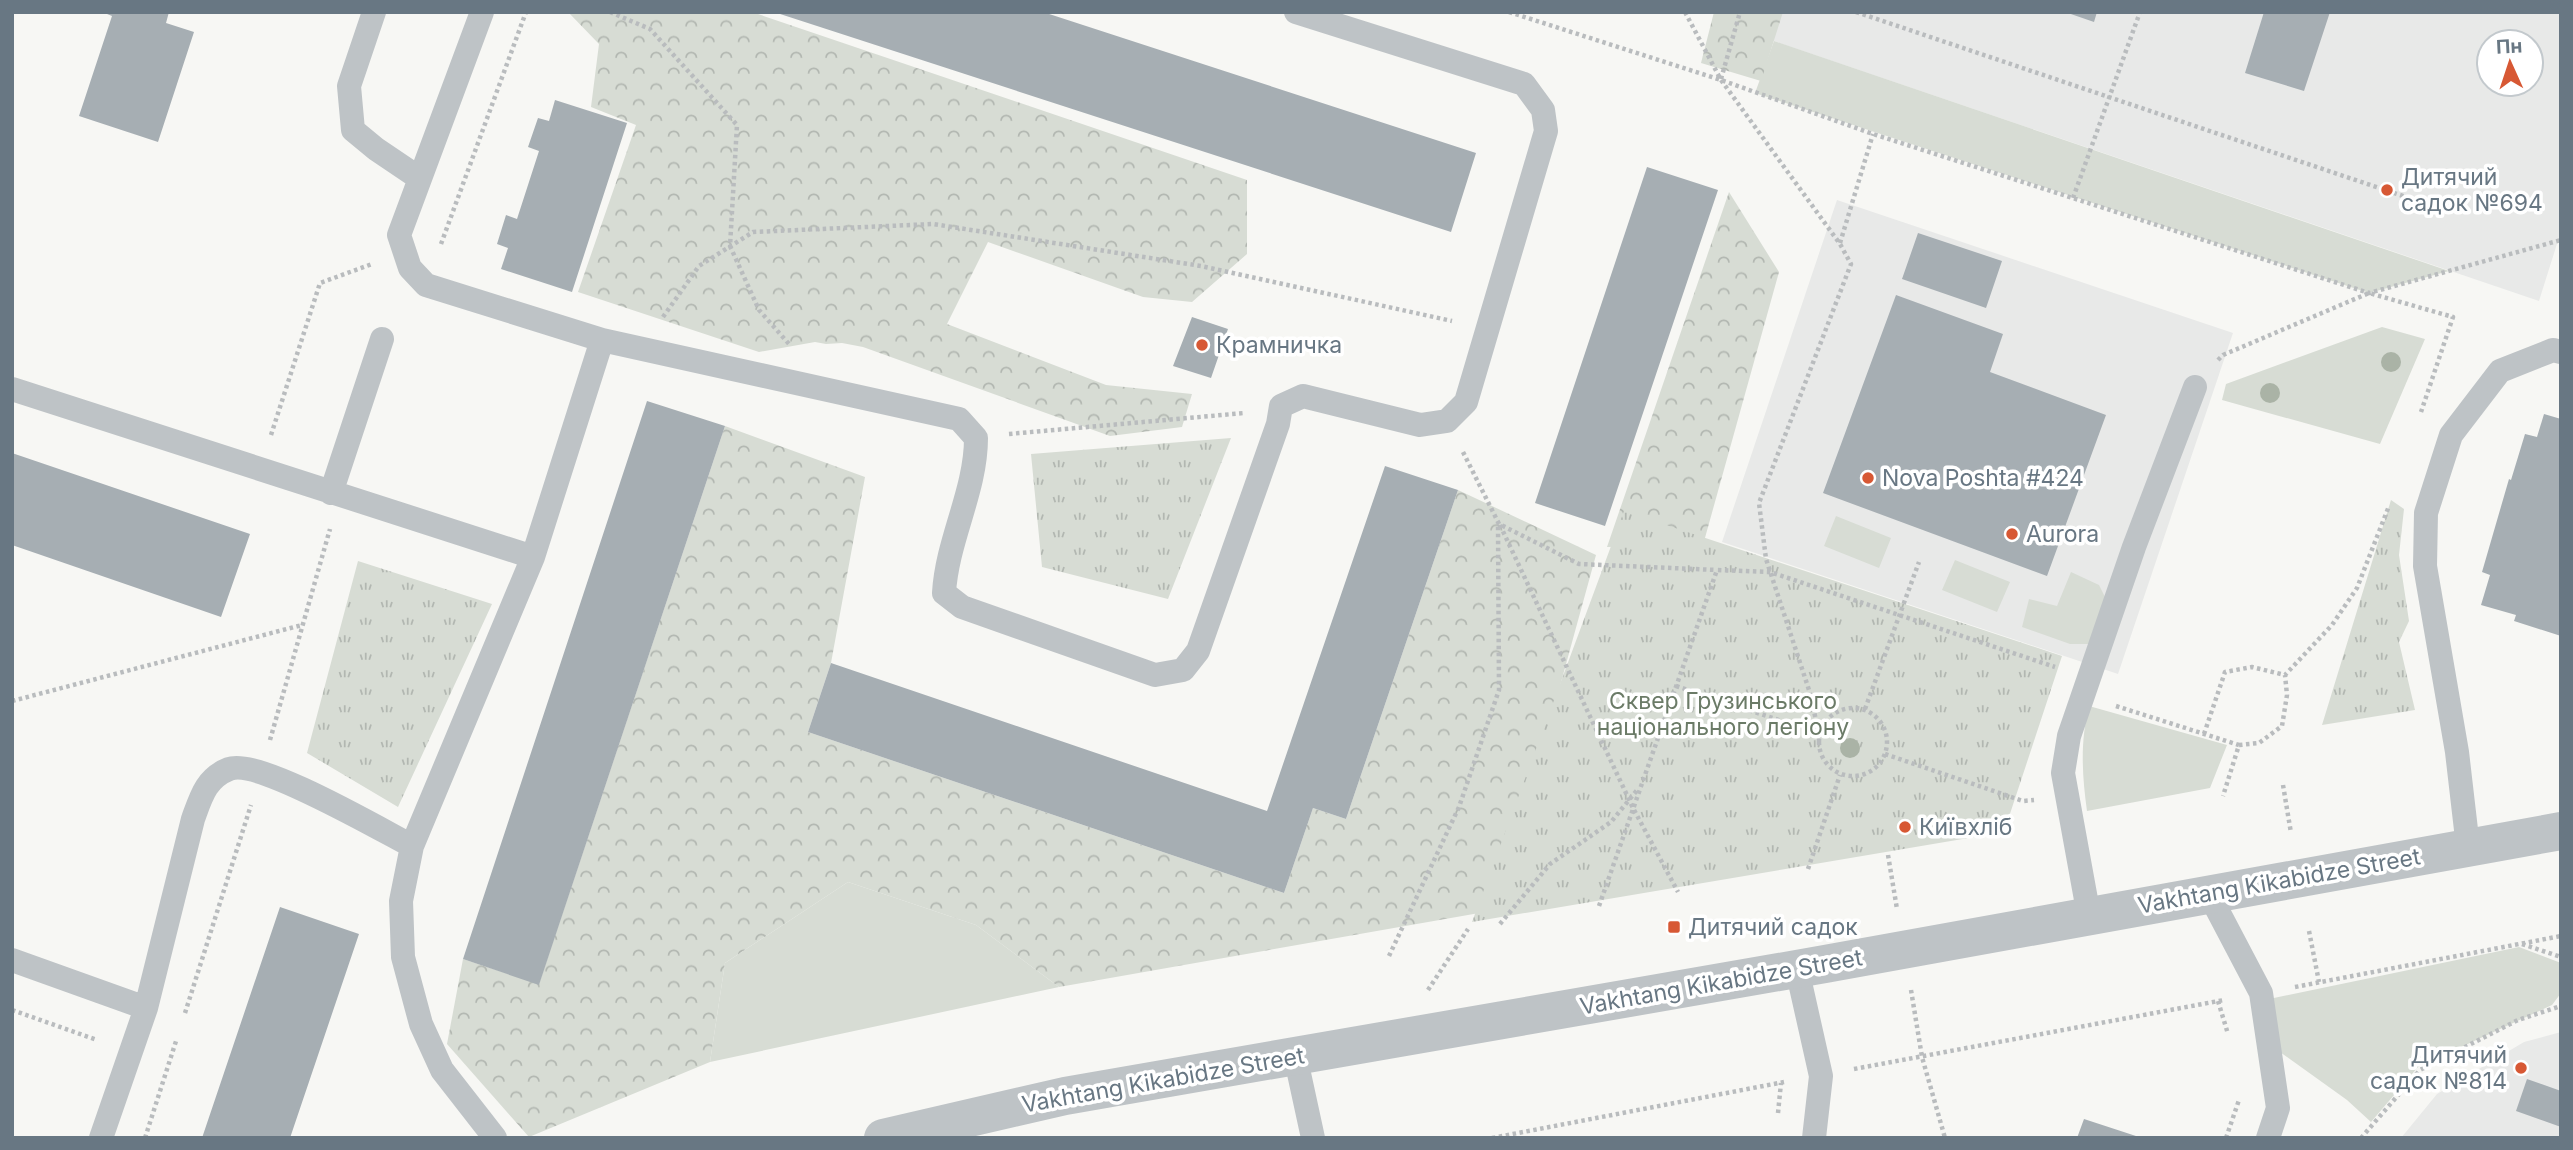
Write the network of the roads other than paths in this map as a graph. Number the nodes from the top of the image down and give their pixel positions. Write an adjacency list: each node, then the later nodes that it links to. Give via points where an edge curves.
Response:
1 (374, 12): 4 (lane, via 349,86 353,130)
2 (482, 12): 4 (lane)
3 (1296, 12): 6 (lane, via 1524,84 1543,110 1546,131 1466,402 1447,421 1420,425 1303,396 1281,406 1198,651 1183,670 1155,675 962,607 944,593 945,572 976,462 976,438 959,419)
4 (419, 178): 6 (lane, via 399,235 410,268 426,285)
5 (382, 339): 10 (lane)
6 (602, 340): 11 (lane)
7 (2561, 352): 14 (lane, via 2553,350 2500,371 2451,435 2426,513 2425,566)
8 (2195, 387): 16 (lane, via 2069,736 2063,773)
9 (12, 390): 10 (lane)
10 (335, 494): 11 (lane)
11 (533, 557): 13 (lane)
12 (2561, 831): 14 (street, Vakhtang Kikabidze Street)
13 (412, 846): 19 (lane, via 261,772 233,767 216,775 204,789 194,819); 22 (lane, via 401,901 403,957 421,1024 442,1069)
14 (2468, 847): 15 (street, Vakhtang Kikabidze Street)
15 (2209, 894): 16 (street, Vakhtang Kikabidze Street); 26 (lane, via 2261,993 2278,1108)
16 (2089, 916): 18 (street, Vakhtang Kikabidze Street)
17 (12, 960): 19 (lane)
18 (1797, 969): 20 (street, Vakhtang Kikabidze Street); 25 (lane, via 1821,1076)
19 (146, 1008): 21 (lane)
20 (1295, 1055): 23 (street, Vakhtang Kikabidze Street, via 1065,1096); 24 (lane)
21 (100, 1138)
22 (495, 1138)
23 (883, 1138)
24 (1313, 1138)
25 (1814, 1138)
26 (2268, 1138)

